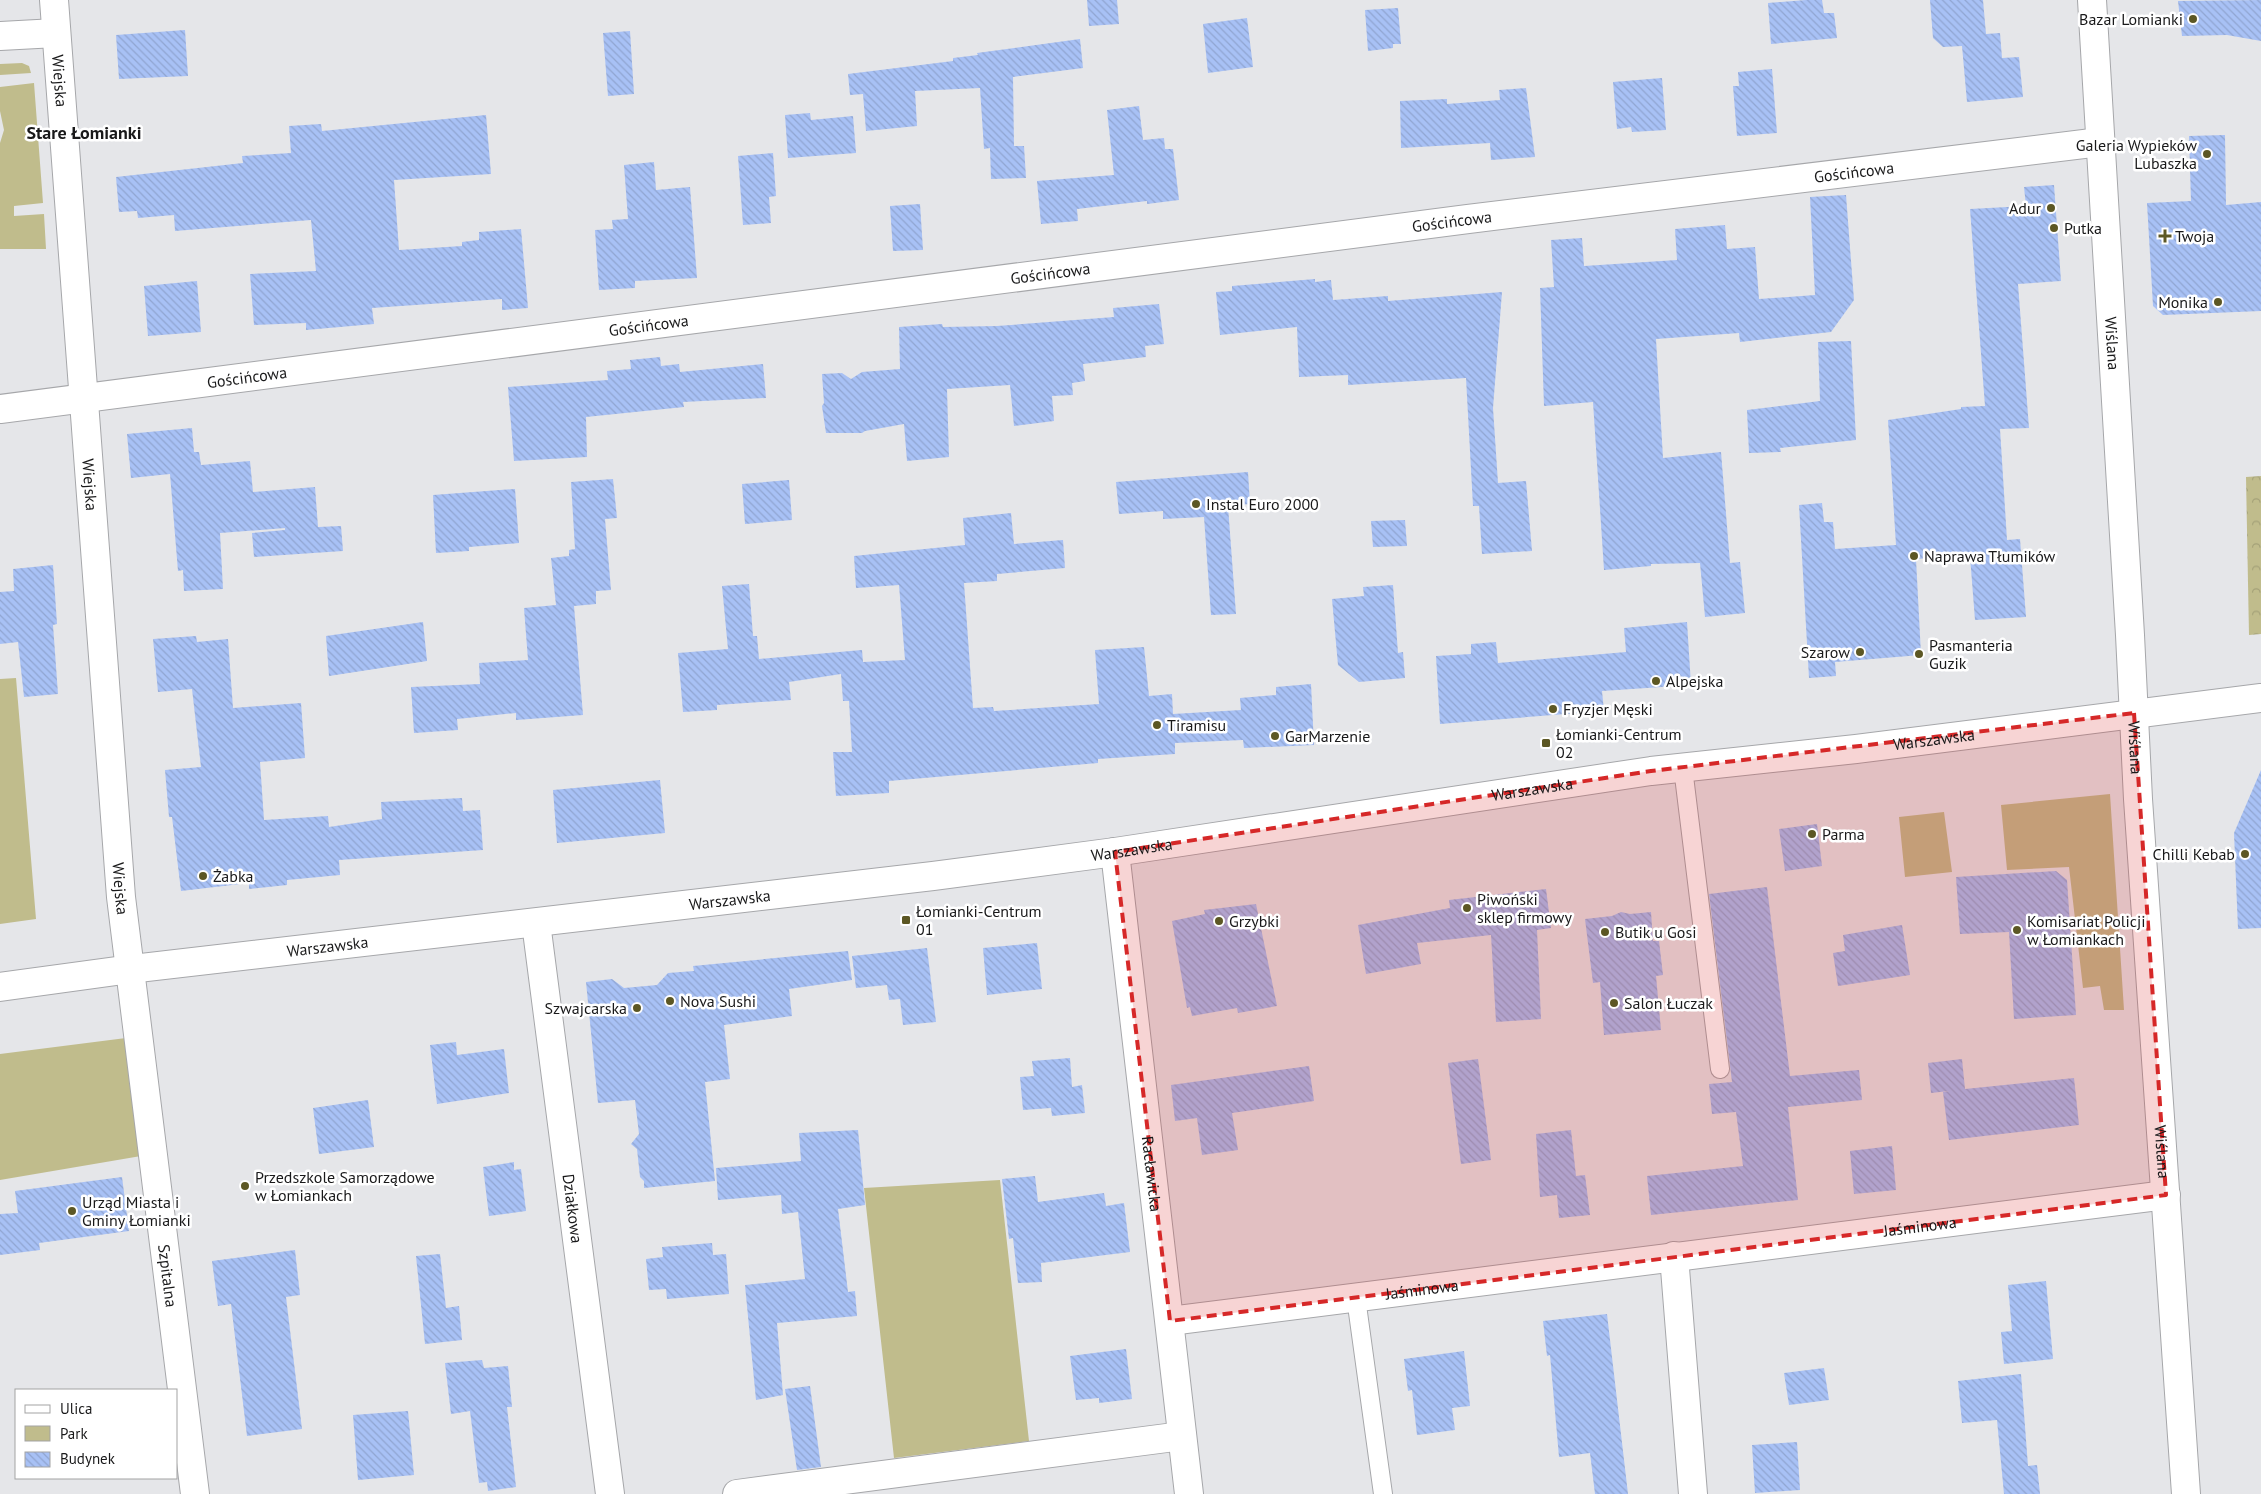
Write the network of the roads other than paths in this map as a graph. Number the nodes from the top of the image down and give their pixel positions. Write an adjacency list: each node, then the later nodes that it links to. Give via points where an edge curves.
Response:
1 (54, 0): 3 (street, Wiejska)
2 (2092, 0): 5 (street, Wiślana)
3 (56, 32): 4 (street); 6 (street, Wiejska)
4 (0, 36)
5 (2100, 142): 6 (street, Gościńcowa, via 1448,222); 9 (street, Wiślana)
6 (85, 398): 7 (street, Gościńcowa); 13 (street, Wiejska, via 121,897)
7 (0, 409)
8 (2261, 698): 9 (street, Warszawska)
9 (2134, 713): 10 (street, Warszawska); 16 (street, Wiślana)
10 (1683, 768): 11 (street, Warszawska); 15 (lane)
11 (1115, 852): 12 (street, Warszawska); 19 (street, Racławicka)
12 (536, 923): 13 (street, Warszawska); 23 (street, Działkowa)
13 (131, 969): 14 (street, Warszawska); 22 (street, Szpitalna)
14 (0, 987)
15 (1720, 1069)
16 (2166, 1195): 17 (street, Jaśminowa); 28 (street, Wiślana)
17 (1674, 1256): 18 (street, Jaśminowa); 27 (street)
18 (1356, 1298): 19 (street, Jaśminowa); 26 (lane)
19 (1170, 1321): 20 (street, Racławicka)
20 (1182, 1436): 21 (street); 25 (street, Racławicka)
21 (899, 1484): 24 (street)
22 (196, 1494)
23 (610, 1494)
24 (737, 1494)
25 (1189, 1494)
26 (1382, 1494)
27 (1693, 1494)
28 (2186, 1494)

